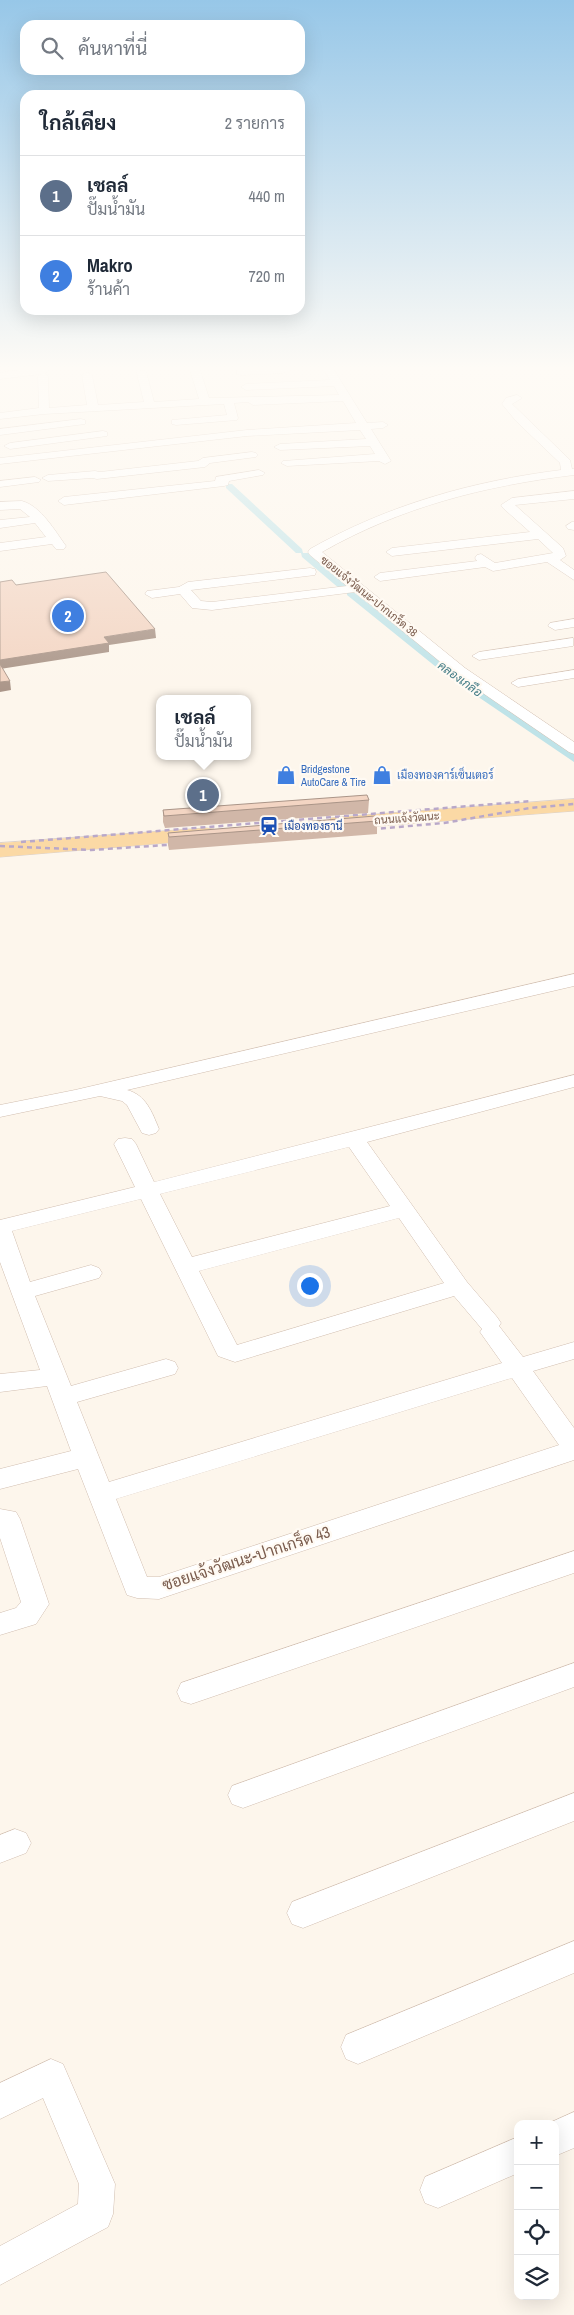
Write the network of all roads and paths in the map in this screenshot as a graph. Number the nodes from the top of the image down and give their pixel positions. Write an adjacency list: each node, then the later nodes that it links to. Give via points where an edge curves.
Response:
1 (99, 478): 7 (street)
2 (226, 478): 4 (street)
3 (535, 478): 22 (street, ซอยแจ้งวัฒนะ-ปากเกร็ด 38, via 493,484 425,501 338,536 314,552)
4 (220, 479): 7 (street, via 224,483)
5 (35, 480): 6 (street)
6 (0, 484)
7 (113, 495): 10 (street)
8 (574, 495): 14 (street, via 508,503 508,507)
9 (25, 496): 11 (street)
10 (64, 501)
11 (0, 504): 12 (street, via 26,506)
12 (39, 519): 13 (street); 16 (street, via 58,543)
13 (0, 524)
14 (539, 535): 17 (street); 18 (street)
15 (567, 544): 18 (street)
16 (0, 547)
17 (392, 552)
18 (552, 552): 20 (street); 21 (street, via 493,567 485,560)
19 (310, 572): 23 (street, via 188,586)
20 (573, 575)
21 (380, 577)
22 (359, 588): 23 (street, via 212,606 197,605); 30 (street, ซอยแจ้งวัฒนะ-ปากเกร็ด 38, via 460,670)
23 (183, 590): 24 (street)
24 (152, 594)
25 (574, 623): 26 (street, via 555,626)
26 (573, 642): 27 (street)
27 (479, 656)
28 (574, 674): 29 (street)
29 (518, 683)
30 (574, 749)
31 (574, 790): 32 (main road, ถนนแจ้งวัฒนะ, via 323,817)
32 (574, 805)
33 (211, 817): 35 (main road)
34 (229, 832): 36 (main road)
35 (0, 834)
36 (0, 850)
37 (574, 980): 39 (street)
38 (574, 1081): 42 (street)
39 (104, 1089): 40 (street); 41 (street, via 133,1100)
40 (0, 1111)
41 (149, 1129)
42 (354, 1139): 44 (street); 45 (street, ซอยแจ้งวัฒนะ-ปากเกร็ด 43)
43 (125, 1144): 44 (street)
44 (148, 1190): 46 (street); 47 (street)
45 (402, 1210): 47 (street); 50 (street, ซอยแจ้งวัฒนะ-ปากเกร็ด 43)
46 (0, 1229): 48 (street, ซอยแจ้งวัฒนะ-ปากเกร็ด 43)
47 (184, 1267): 50 (street, via 226,1350 235,1354)
48 (7, 1269): 51 (street, ซอยแจ้งวัฒนะ-ปากเกร็ด 43)
49 (91, 1274): 51 (street)
50 (459, 1287): 54 (street, ซอยแจ้งวัฒนะ-ปากเกร็ด 43)
51 (22, 1292): 56 (street, ซอยแจ้งวัฒนะ-ปากเกร็ด 43)
52 (574, 1350): 54 (street)
53 (166, 1368): 56 (street)
54 (518, 1368): 57 (street, ซอยแจ้งวัฒนะ-ปากเกร็ด 43); 60 (street)
55 (0, 1383): 56 (street)
56 (58, 1387): 58 (street, ซอยแจ้งวัฒนะ-ปากเกร็ด 43)
57 (574, 1448): 60 (street, ซอยแจ้งวัฒนะ-ปากเกร็ด 43, via 159,1588 138,1587)
58 (86, 1458): 59 (street); 60 (street, ซอยแจ้งวัฒนะ-ปากเกร็ด 43)
59 (0, 1479)
60 (101, 1494)
61 (0, 1519): 63 (street, via 7,1518 35,1604 26,1616)
62 (574, 1562): 65 (street)
63 (0, 1624)
64 (574, 1675): 66 (street)
65 (191, 1692)
66 (243, 1795)
67 (574, 1807): 68 (street)
68 (303, 1912)
69 (574, 1957): 70 (street)
70 (358, 2047)
71 (0, 2102): 76 (street, via 51,2076 97,2184 94,2214)
72 (574, 2130): 73 (street)
73 (559, 2136)
74 (514, 2157): 75 (street)
75 (438, 2190)
76 (0, 2266)

